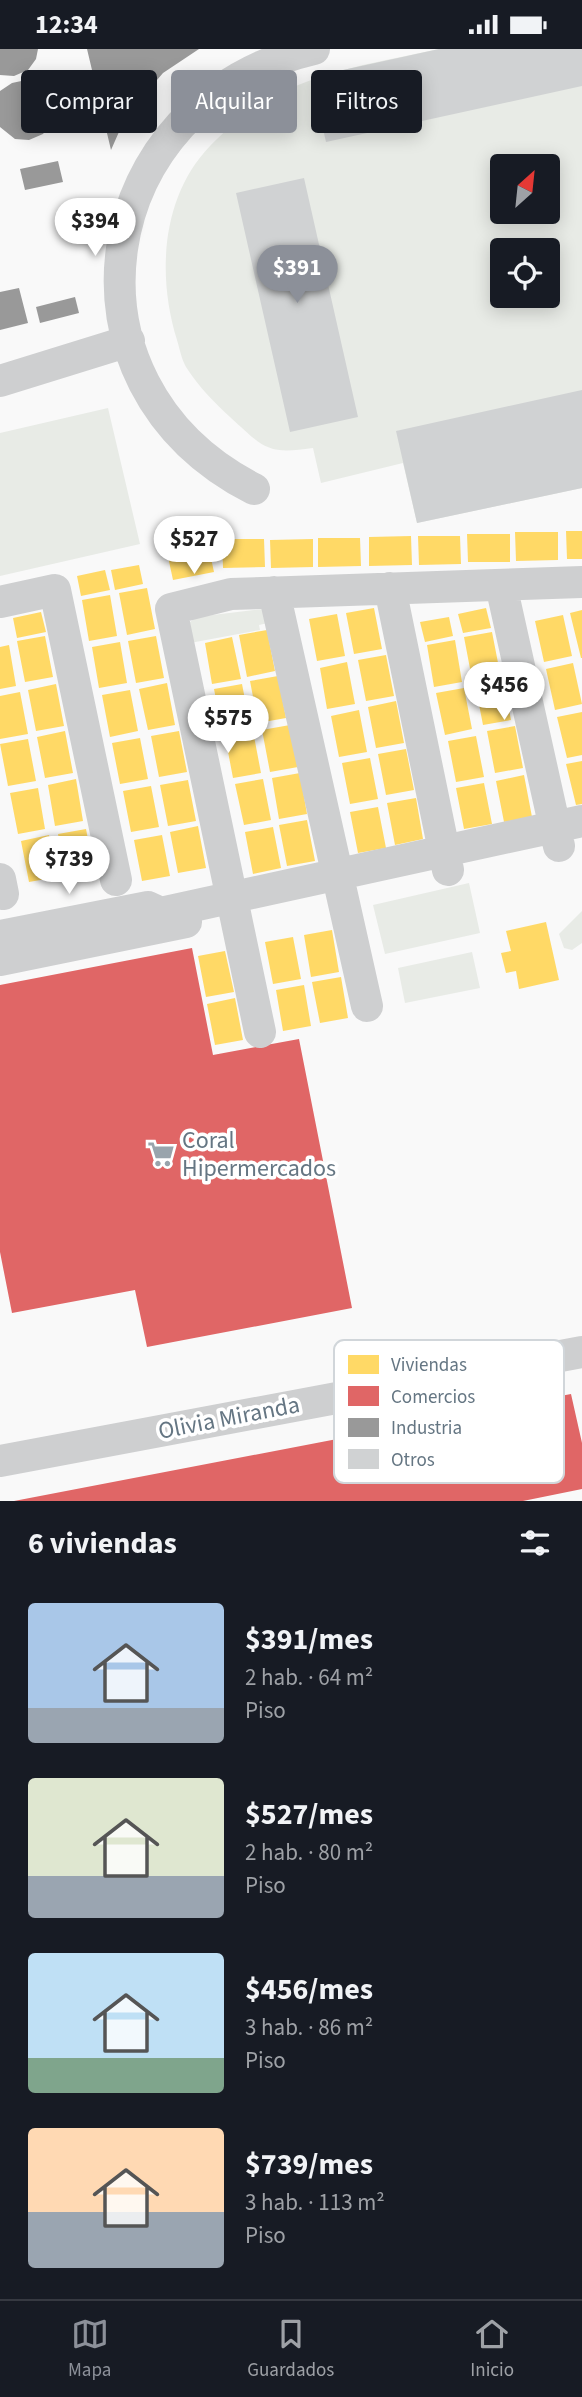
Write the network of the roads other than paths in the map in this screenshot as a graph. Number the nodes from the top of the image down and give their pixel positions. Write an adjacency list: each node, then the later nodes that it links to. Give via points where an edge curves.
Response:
1 (298, 51): 2 (street, via 217,90 188,114 150,165 126,222 121,261)
2 (129, 341): 3 (street); 4 (street, via 146,390 174,431 211,464)
3 (0, 381)
4 (254, 489)
5 (582, 582): 6 (street)
6 (501, 585): 7 (street); 10 (street)
7 (390, 588): 8 (street); 11 (street)
8 (274, 592): 13 (street); 14 (street, via 231,594 171,609)
9 (0, 602): 12 (street, via 55,590)
10 (569, 835): 11 (street)
11 (446, 861): 13 (street)
12 (116, 880)
13 (339, 883): 14 (street); 18 (street)
14 (233, 905): 16 (street, via 161,913 148,907); 19 (street)
15 (0, 936): 16 (street)
16 (38, 940): 17 (street)
17 (0, 960)
18 (367, 1006)
19 (260, 1032)
20 (582, 1352): 21 (street, Olivia Miranda)
21 (564, 1355)
22 (334, 1398): 23 (street, Olivia Miranda)
23 (0, 1461)

